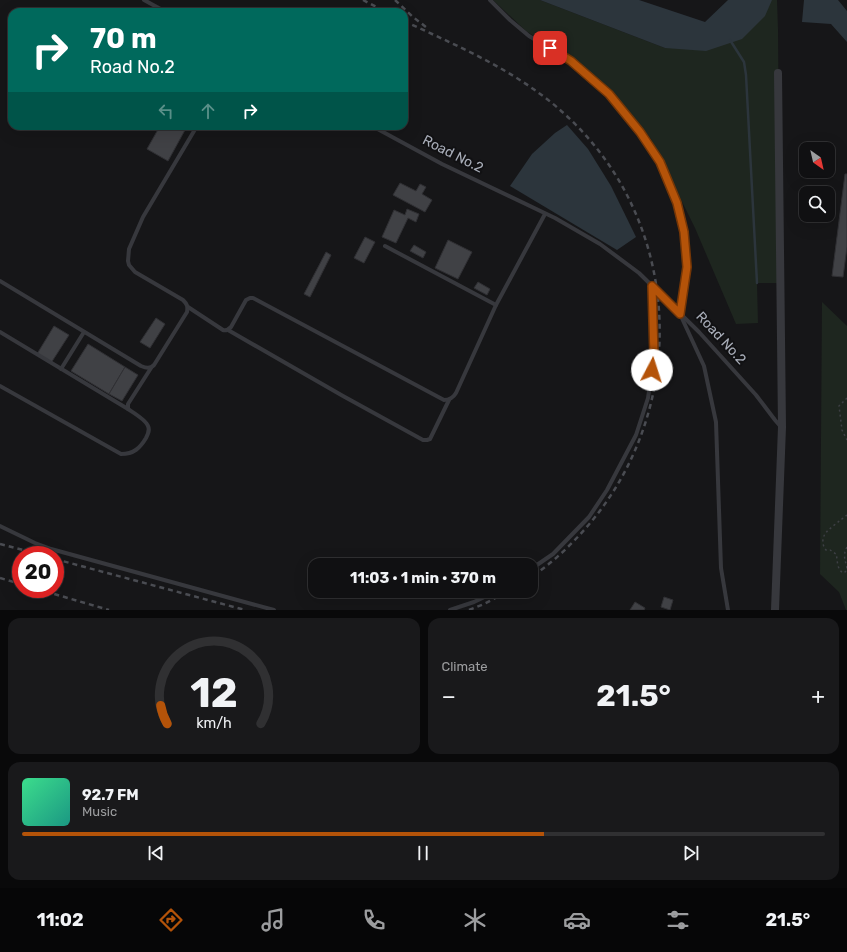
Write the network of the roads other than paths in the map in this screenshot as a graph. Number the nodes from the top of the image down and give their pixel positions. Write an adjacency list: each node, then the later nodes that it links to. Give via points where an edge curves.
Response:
1 (144, 0): 3 (lane)
2 (490, 0): 13 (lane, via 528,36 571,61 609,94 660,162 677,203 684,232 687,267)
3 (159, 8)
4 (778, 73): 22 (street)
5 (195, 130): 12 (lane, via 143,217 128,256 129,265 135,272 184,300)
6 (379, 130): 7 (lane, Road No.2, via 442,164)
7 (546, 214): 10 (lane, Road No.2, via 600,244); 11 (lane)
8 (385, 246): 11 (lane)
9 (0, 281): 16 (lane)
10 (652, 286): 13 (lane, Road No.2); 24 (lane, via 654,356 648,398 636,435 607,490 589,517 553,554)
11 (496, 305): 20 (lane, via 456,394)
12 (188, 308): 14 (lane, via 222,330); 17 (lane)
13 (680, 314): 22 (lane, Road No.2, via 756,395); 28 (lane, via 704,366 716,422 721,568)
14 (228, 330): 20 (lane, via 246,300 253,298 444,400); 20 (lane, via 423,440 430,439)
15 (0, 332): 18 (lane)
16 (84, 332): 17 (lane, via 141,366); 18 (lane)
17 (151, 368): 21 (lane, via 128,404)
18 (61, 369): 21 (lane)
19 (0, 386): 21 (lane, via 121,454 139,448 149,433 146,422)
20 (449, 400)
21 (128, 409)
22 (782, 427): 29 (street)
23 (0, 526): 26 (lane, via 51,549)
24 (538, 564)
25 (482, 598): 27 (lane)
26 (274, 610)
27 (450, 610)
28 (728, 610)
29 (775, 610)

